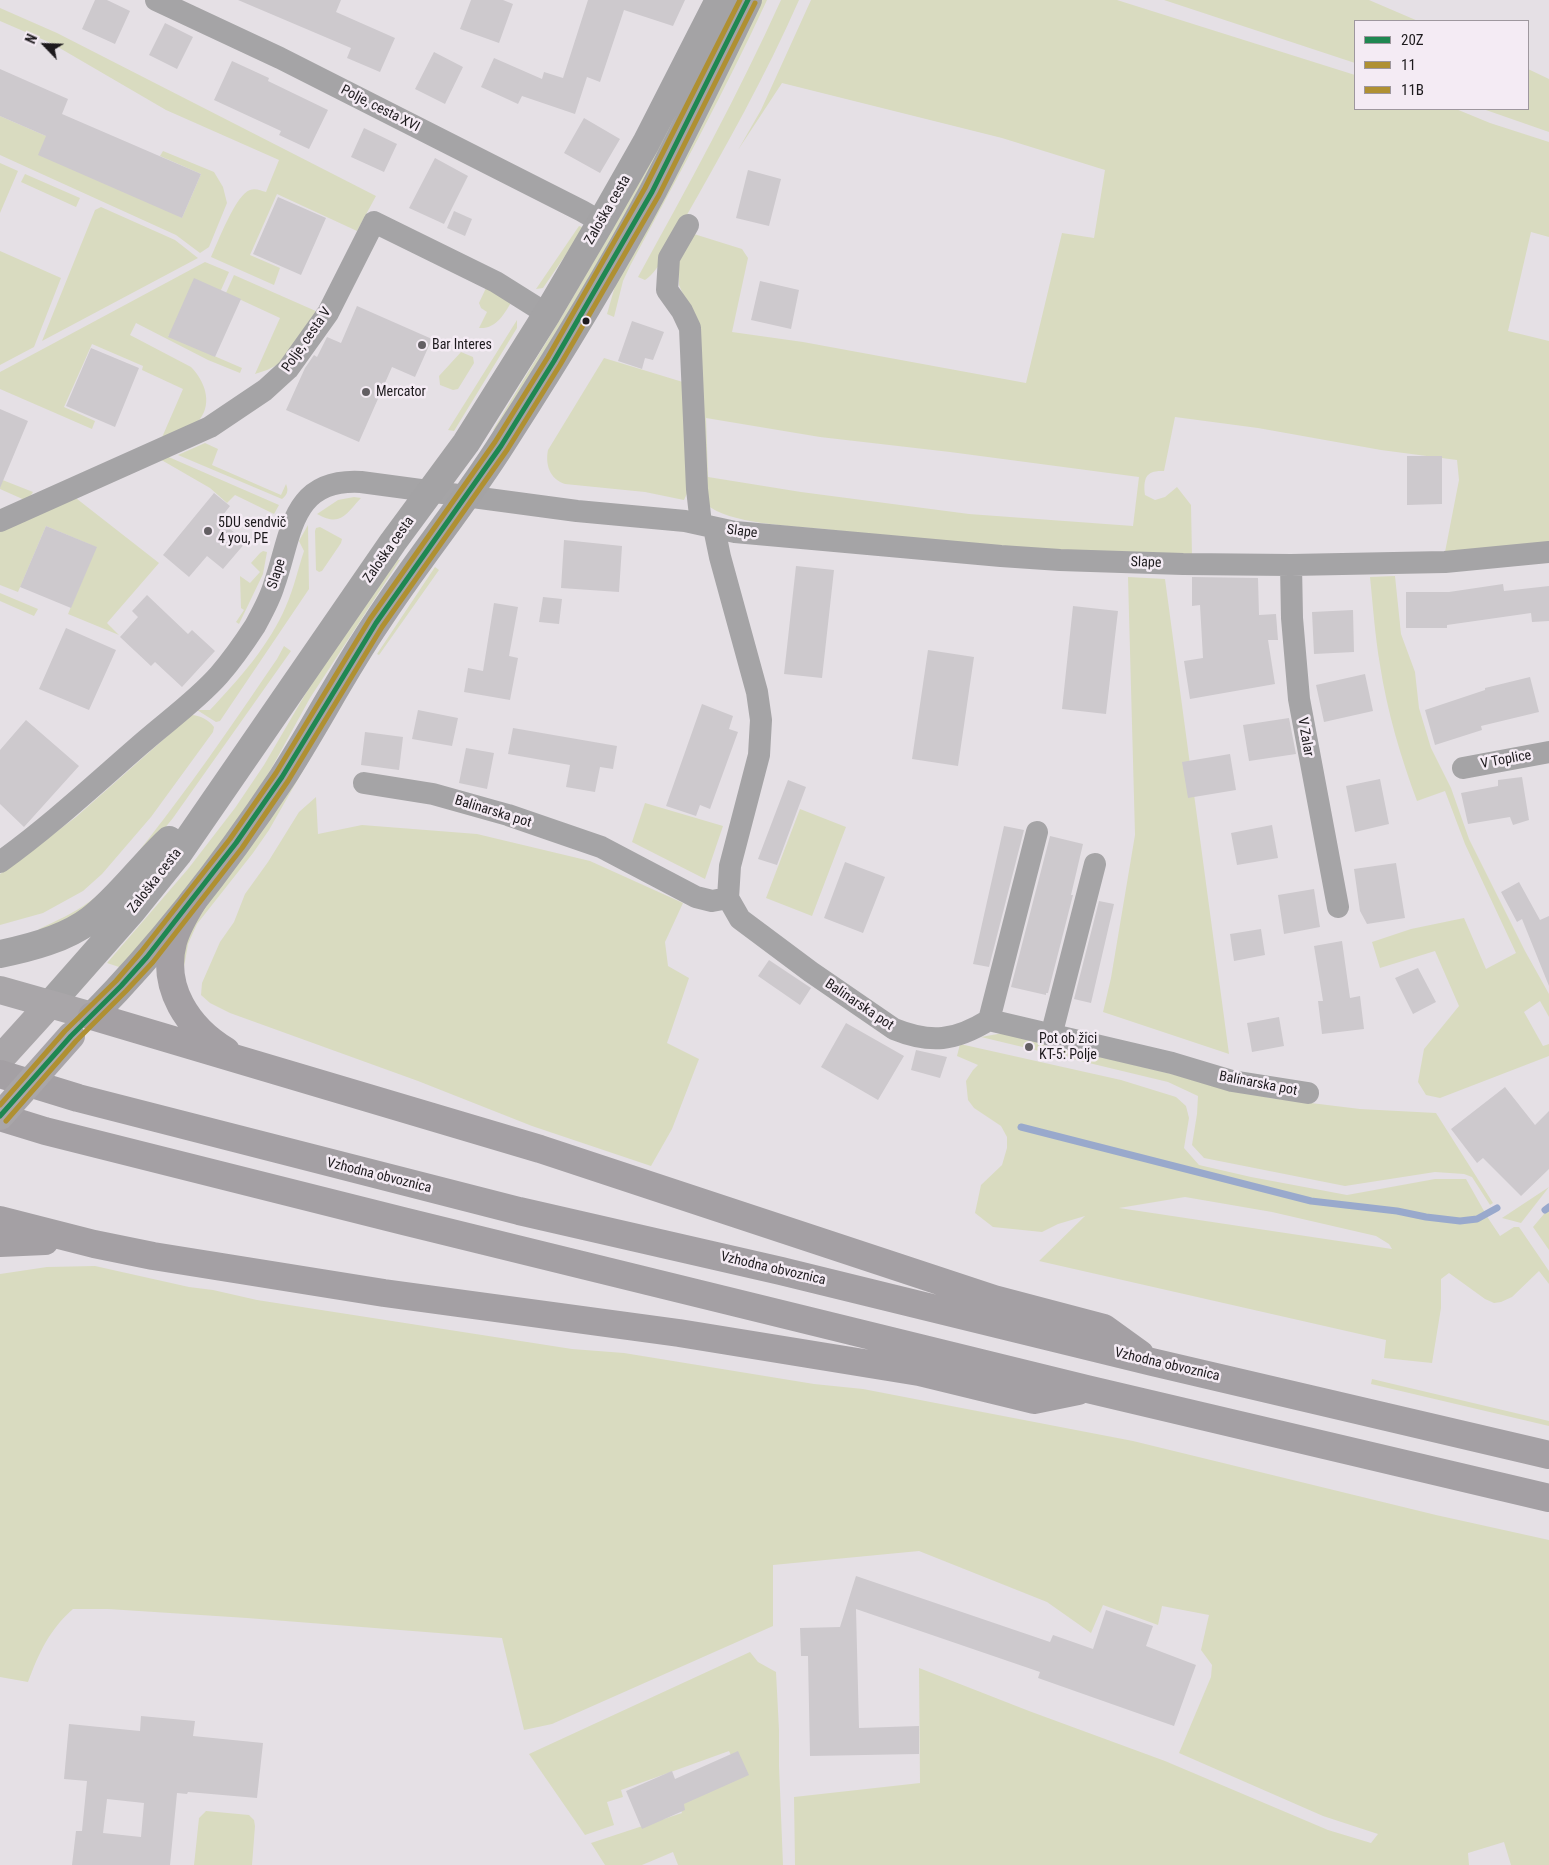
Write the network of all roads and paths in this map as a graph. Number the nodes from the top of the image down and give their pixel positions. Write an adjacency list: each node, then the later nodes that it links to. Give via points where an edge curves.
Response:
1 (156, 0): 4 (street, Polje, cesta XVI, via 280,58)
2 (719, 0): 4 (main road, Zaloška cesta, via 651,134)
3 (748, 0): 8 (main road, Zaloška cesta, via 642,209 549,369)
4 (601, 222): 6 (main road, Zaloška cesta)
5 (688, 225): 10 (street, via 669,258 667,290 690,328 697,489)
6 (548, 314): 7 (main road, Zaloška cesta, via 466,443); 9 (street, Polje, cesta V, via 496,282 374,222 328,313 288,369 265,390 210,427)
7 (430, 491): 8 (street, Slape); 16 (main road, Zaloška cesta); 18 (street, Slape, via 347,481 328,485 312,495 289,530 274,587 255,625 218,676 95,786)
8 (466, 496): 10 (street, Slape); 21 (main road, Zaloška cesta, via 376,622 282,777)
9 (0, 521)
10 (708, 526): 12 (street, Slape, via 736,532 1001,556); 20 (street, via 720,557 757,692 761,720 759,755 730,866)
11 (1549, 552): 12 (street, Slape, via 1445,562)
12 (1291, 565): 22 (street, V Zalar, via 1299,699)
13 (1549, 752): 14 (street, V Toplice)
14 (1463, 768)
15 (364, 783): 20 (street, Balinarska pot, via 433,794 508,814 601,847 696,897 712,901)
16 (220, 793): 23 (main road, via 90,920 50,940); 25 (main road, Zaloška cesta, via 149,890)
17 (1037, 832): 27 (street)
18 (0, 862)
19 (1095, 864): 28 (street)
20 (728, 898): 27 (street, Balinarska pot, via 740,919 894,1029 920,1038 942,1039 974,1029)
21 (192, 901): 26 (main road, Zaloška cesta, via 122,986); 30 (highway, via 173,942 171,974 176,996 189,1018 206,1036)
22 (1338, 907)
23 (0, 954)
24 (0, 990): 25 (main road)
25 (41, 1014): 26 (main road); 29 (main road, Zaloška cesta)
26 (92, 1016): 30 (highway); 33 (main road, Zaloška cesta, bridge)
27 (989, 1020): 28 (street, Balinarska pot)
28 (1051, 1036): 32 (street, Balinarska pot, via 1172,1063 1232,1081)
29 (0, 1060)
30 (247, 1063): 37 (highway, via 540,1149 994,1299 1104,1328)
31 (0, 1074): 37 (highway, Vzhodna obvoznica, via 78,1098 520,1211)
32 (1308, 1093)
33 (0, 1116): 38 (highway, via 55,1134 412,1224)
34 (0, 1220): 36 (highway)
35 (0, 1243): 36 (highway, via 48,1241)
36 (94, 1244): 38 (highway, via 374,1292 679,1333 919,1372 1034,1400)
37 (1152, 1362): 39 (highway, Vzhodna obvoznica)
38 (1087, 1389): 40 (highway)
39 (1549, 1455)
40 (1549, 1498)

